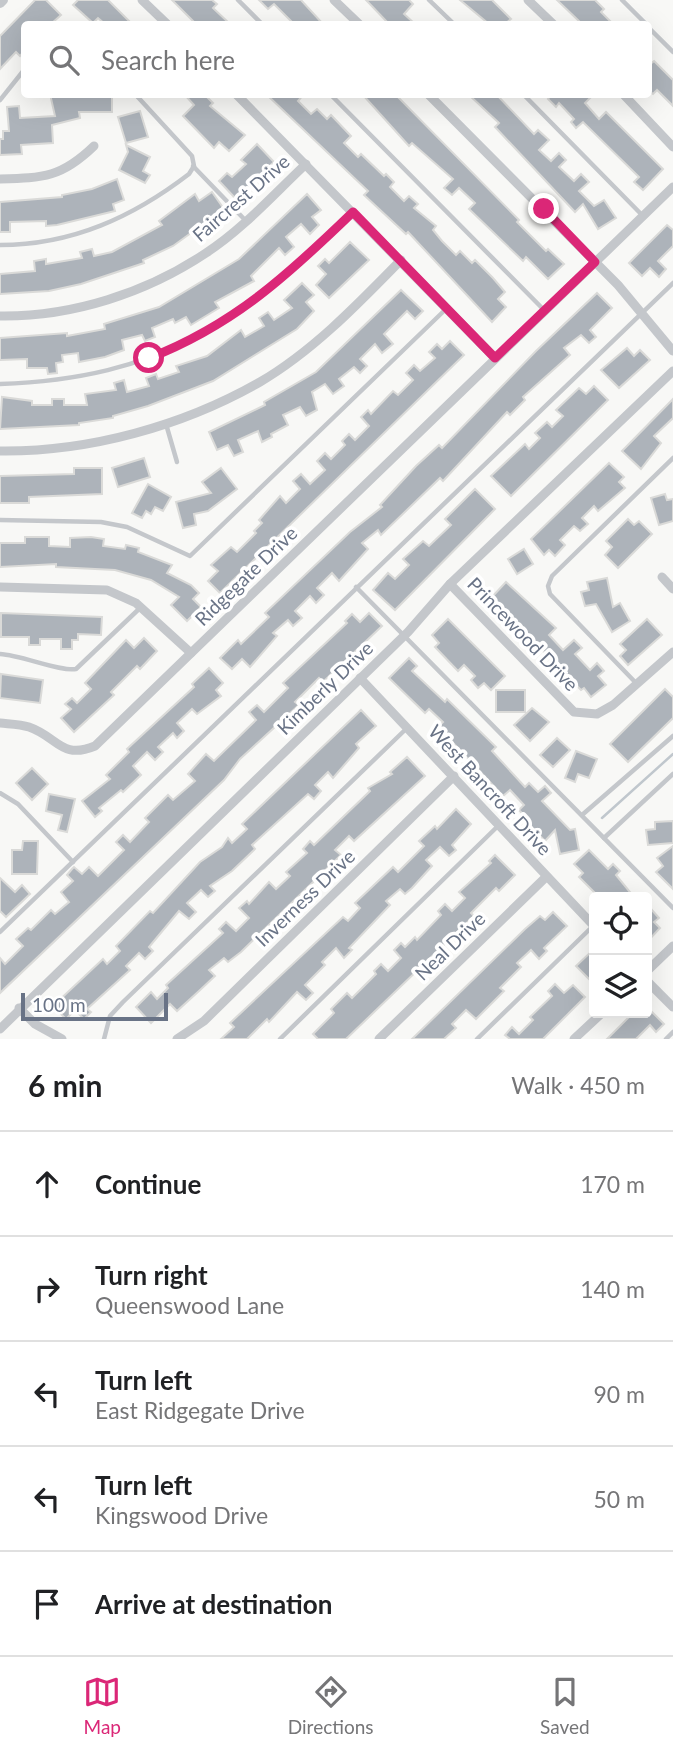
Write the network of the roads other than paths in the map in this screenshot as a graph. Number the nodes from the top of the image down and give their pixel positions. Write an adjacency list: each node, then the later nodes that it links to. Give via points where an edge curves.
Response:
1 (142, 0): 7 (street)
2 (238, 0): 8 (lane)
3 (334, 0): 9 (street)
4 (429, 0): 10 (lane)
5 (528, 0): 11 (street)
6 (622, 0): 12 (lane)
7 (164, 21)
8 (259, 21)
9 (356, 21)
10 (451, 21)
11 (550, 21)
12 (642, 21)
13 (652, 31): 14 (lane)
14 (673, 52)
15 (21, 73): 22 (lane)
16 (139, 98): 26 (lane, via 187,148)
17 (240, 98): 25 (street)
18 (334, 98): 37 (lane)
19 (432, 98): 34 (street)
20 (527, 98): 30 (lane)
21 (626, 98): 24 (street)
22 (0, 100)
23 (94, 146): 27 (street, via 74,166 50,175)
24 (673, 148)
25 (306, 164): 29 (street); 31 (street, Faircrest Drive)
26 (193, 166): 31 (lane); 32 (lane, via 169,189 120,219 52,240)
27 (0, 179)
28 (673, 187): 30 (street, Ridgegate Drive)
29 (353, 212): 33 (street); 43 (lane, via 256,301 184,344 88,375)
30 (643, 216): 34 (street, Ridgegate Drive)
31 (246, 221): 39 (street, Faircrest Drive, via 207,253 127,294 51,315)
32 (0, 245)
33 (401, 260): 36 (street); 44 (street, via 347,315 261,381)
34 (595, 262): 37 (street, Ridgegate Drive); 38 (street)
35 (673, 283): 38 (lane)
36 (448, 307): 41 (street); 48 (lane, via 190,556 114,524)
37 (545, 311): 41 (street, Ridgegate Drive)
38 (641, 313): 40 (street); 52 (lane)
39 (0, 316)
40 (673, 351)
41 (495, 358): 57 (street, Ridgegate Drive)
42 (673, 371): 50 (street, Kimberly Drive)
43 (0, 384)
44 (166, 423): 45 (street, via 89,445); 47 (lane)
45 (0, 451)
46 (673, 458): 60 (lane, via 552,576 548,586 557,602)
47 (177, 462)
48 (0, 520)
49 (662, 577): 53 (street)
50 (450, 584): 55 (street, Kimberly Drive); 60 (street, Princewood Drive, via 574,712 597,714)
51 (0, 587): 54 (street, via 107,590)
52 (356, 587): 55 (lane); 70 (lane)
53 (673, 589)
54 (141, 607): 57 (street); 58 (lane, via 76,669)
55 (405, 635): 59 (street, Kimberly Drive); 67 (lane)
56 (673, 652): 60 (street, Princewood Drive)
57 (191, 653): 61 (street, Ridgegate Drive, via 105,738 82,752 66,750 28,727)
58 (0, 654)
59 (360, 678): 62 (street, West Bancroft Drive); 80 (street, Kimberly Drive)
60 (637, 684)
61 (0, 723)
62 (407, 728): 65 (street, West Bancroft Drive); 85 (lane, via 123,1002 110,1016)
63 (673, 736): 67 (lane)
64 (673, 774): 69 (lane)
65 (454, 776): 68 (street, West Bancroft Drive); 86 (street, Inverness Drive, via 204,1021)
66 (0, 793): 70 (lane, via 18,804)
67 (582, 815): 69 (lane)
68 (499, 825): 71 (street, West Bancroft Drive); 87 (lane)
69 (604, 838): 72 (lane)
70 (73, 862): 75 (lane)
71 (546, 877): 73 (street, West Bancroft Drive); 88 (street, Neal Drive)
72 (673, 908)
73 (589, 921)
74 (589, 931): 89 (lane)
75 (0, 932)
76 (673, 946): 77 (street)
77 (652, 966)
78 (652, 986): 79 (street)
79 (673, 1007)
80 (19, 1008): 82 (street, Kimberly Drive); 84 (street, via 35,1024)
81 (597, 1018): 90 (street)
82 (0, 1029)
83 (673, 1032): 91 (lane)
84 (62, 1039)
85 (104, 1039)
86 (177, 1039)
87 (280, 1039)
88 (379, 1039)
89 (477, 1039)
90 (574, 1039)
91 (666, 1039)

